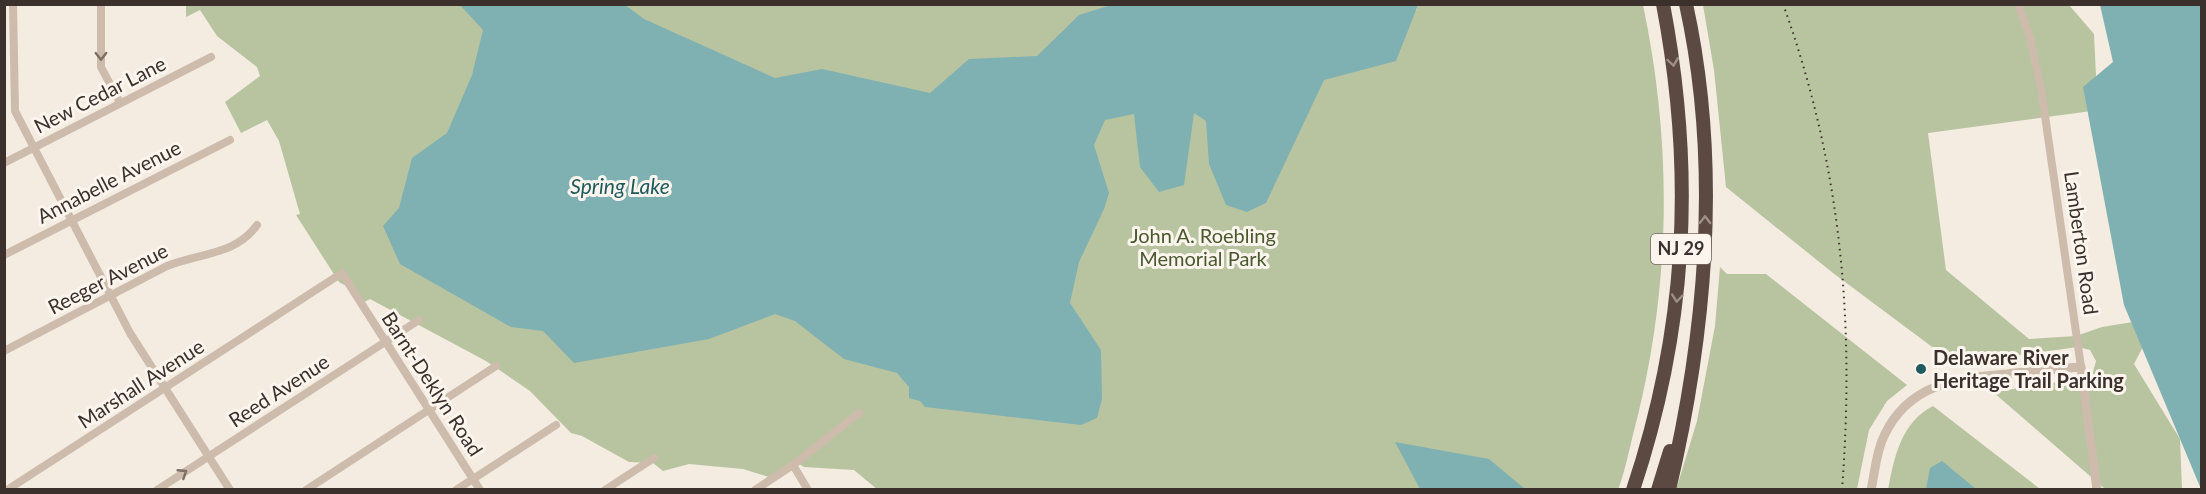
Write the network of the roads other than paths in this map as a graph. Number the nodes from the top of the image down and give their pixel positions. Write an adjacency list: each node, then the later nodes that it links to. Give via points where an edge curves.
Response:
1 (13, 4): 9 (street, via 15,111)
2 (101, 4): 7 (street, one-way to 7, via 101,67)
3 (1663, 4): 39 (highway, NJ 29, one-way to 39, via 1680,132 1680,263 1668,361)
4 (1686, 4): 15 (highway, NJ 29, one-way to 4, via 1705,164)
5 (2018, 4): 21 (street, Lamberton Road, via 2041,88)
6 (211, 57): 7 (street, New Cedar Lane)
7 (120, 103): 9 (street, New Cedar Lane)
8 (230, 140): 11 (street, Annabelle Avenue)
9 (34, 148): 10 (street, New Cedar Lane); 11 (street)
10 (4, 163)
11 (71, 219): 13 (street, Annabelle Avenue); 14 (street)
12 (257, 225): 14 (street, Reeger Avenue, via 250,236 225,250 167,266)
13 (4, 255)
14 (110, 295): 19 (street, Reeger Avenue); 22 (street)
15 (1700, 299): 40 (highway, NJ 29, via 1685,390); 41 (highway, via 1688,395)
16 (292, 306): 18 (street, Barnt-Deklyn Road, via 342,273); 22 (street, Marshall Avenue)
17 (419, 320): 18 (street, Reed Avenue)
18 (386, 342): 23 (street, Barnt-Deklyn Road); 26 (street, Reed Avenue)
19 (4, 351)
20 (496, 366): 23 (street)
21 (2080, 367): 42 (street, via 1954,380 1926,390 1906,405 1890,426 1879,451); 43 (street, Lamberton Road)
22 (165, 388): 26 (street); 30 (street, Marshall Avenue)
23 (429, 410): 29 (street, Barnt-Deklyn Road); 33 (street)
24 (859, 413): 28 (street)
25 (556, 425): 29 (street)
26 (209, 456): 31 (street, Reed Avenue, one-way to 26); 32 (street)
27 (654, 458): 36 (street)
28 (793, 465): 37 (street); 38 (street)
29 (473, 479): 34 (street); 35 (street, Barnt-Deklyn Road)
30 (7, 489)
31 (157, 489)
32 (230, 489)
33 (306, 489)
34 (456, 489)
35 (480, 489)
36 (605, 489)
37 (755, 489)
38 (808, 489)
39 (1633, 489)
40 (1658, 489)
41 (1669, 489)
42 (1871, 489)
43 (2097, 489)

